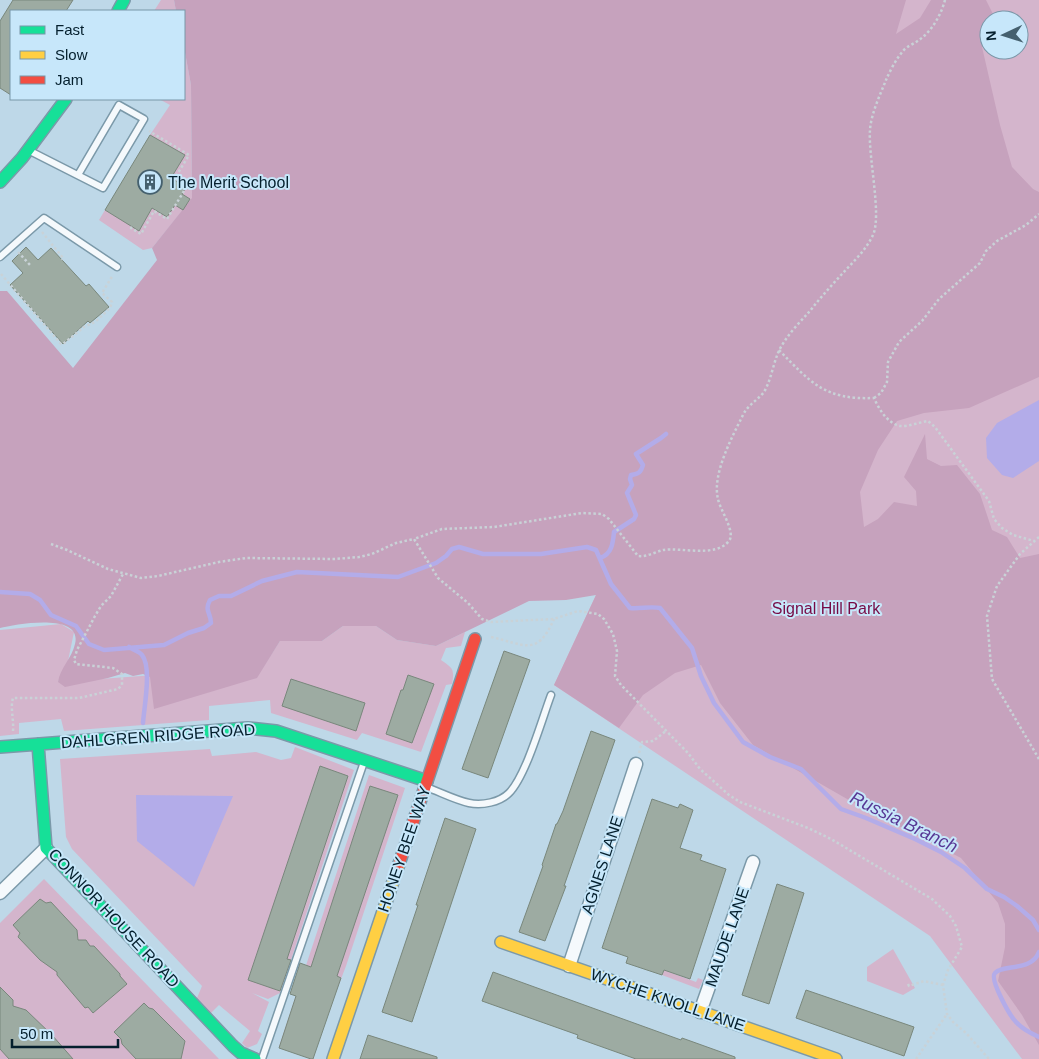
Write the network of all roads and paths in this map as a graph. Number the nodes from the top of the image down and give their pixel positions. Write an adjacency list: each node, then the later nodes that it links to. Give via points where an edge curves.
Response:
1 (945, 0): 16 (path, via 936,21 921,39 904,50 878,99 870,128 876,220 873,235)
2 (65, 100): 4 (street)
3 (149, 131): 8 (path, via 189,155 175,178 187,186 167,219 154,211 140,234)
4 (28, 150): 5 (lane); 6 (street)
5 (78, 175): 5 (lane, via 103,188 144,119 119,105)
6 (0, 182)
7 (1039, 214): 17 (path, via 986,251 980,263 939,299 899,342 888,362 887,382)
8 (132, 226)
9 (42, 232): 12 (path)
10 (17, 251): 13 (path)
11 (0, 257): 14 (lane, via 44,218)
12 (62, 260)
13 (31, 266)
14 (117, 267): 15 (path, via 102,292 112,302 110,308 63,344)
15 (1, 274)
16 (779, 350): 17 (path, via 818,387 830,393); 19 (path, via 763,393 747,407 722,463 717,493 732,532 725,545 710,550 664,550 638,556 602,514 582,513 494,527 442,529)
17 (874, 398): 20 (path, via 880,411 900,426 928,421 935,427 989,501 994,519 1013,535)
18 (1039, 537): 20 (path)
19 (414, 539): 22 (path, via 359,557 246,558 158,576 141,578); 23 (path, via 434,573 482,619 491,622)
20 (1034, 541): 31 (path, via 1020,554 997,586 987,616 992,679)
21 (51, 544): 22 (path)
22 (123, 574): 29 (path, via 111,596 101,606 74,660 76,664 114,668 122,674 122,685 118,689 79,698 13,698)
23 (554, 619): 24 (path, via 537,644 524,645); 27 (path, via 578,611 598,614 604,619 613,634 617,651 615,676)
24 (488, 637)
25 (475, 639): 34 (street, HONEY BEE WAY)
26 (551, 695): 34 (lane, via 523,770 516,784 501,799 483,804 470,803)
27 (666, 731): 33 (path, via 653,741 642,742); 41 (path, via 700,768 740,802 831,839 932,899 950,916 962,947)
28 (38, 744): 29 (street, DAHLGREN RIDGE ROAD); 32 (street, DAHLGREN RIDGE ROAD, via 256,728 276,731); 35 (street, CONNOR HOUSE ROAD)
29 (14, 746): 30 (street, DAHLGREN RIDGE ROAD)
30 (0, 747)
31 (1039, 759)
32 (365, 760): 34 (street, DAHLGREN RIDGE ROAD); 45 (lane)
33 (636, 764): 39 (street, AGNES LANE)
34 (426, 784): 46 (street, HONEY BEE WAY)
35 (46, 848): 37 (street); 44 (street, CONNOR HOUSE ROAD, via 233,1046)
36 (753, 862): 42 (street, MAUDE LANE)
37 (0, 893)
38 (501, 942): 39 (street, WYCHE KNOLL LANE)
39 (568, 966): 42 (street, WYCHE KNOLL LANE)
40 (908, 984): 41 (path, via 924,980)
41 (943, 985): 43 (path)
42 (700, 1012): 47 (street, WYCHE KNOLL LANE)
43 (947, 1014): 48 (path); 49 (path)
44 (255, 1059)
45 (262, 1059)
46 (333, 1059)
47 (836, 1059)
48 (916, 1059)
49 (989, 1059)

